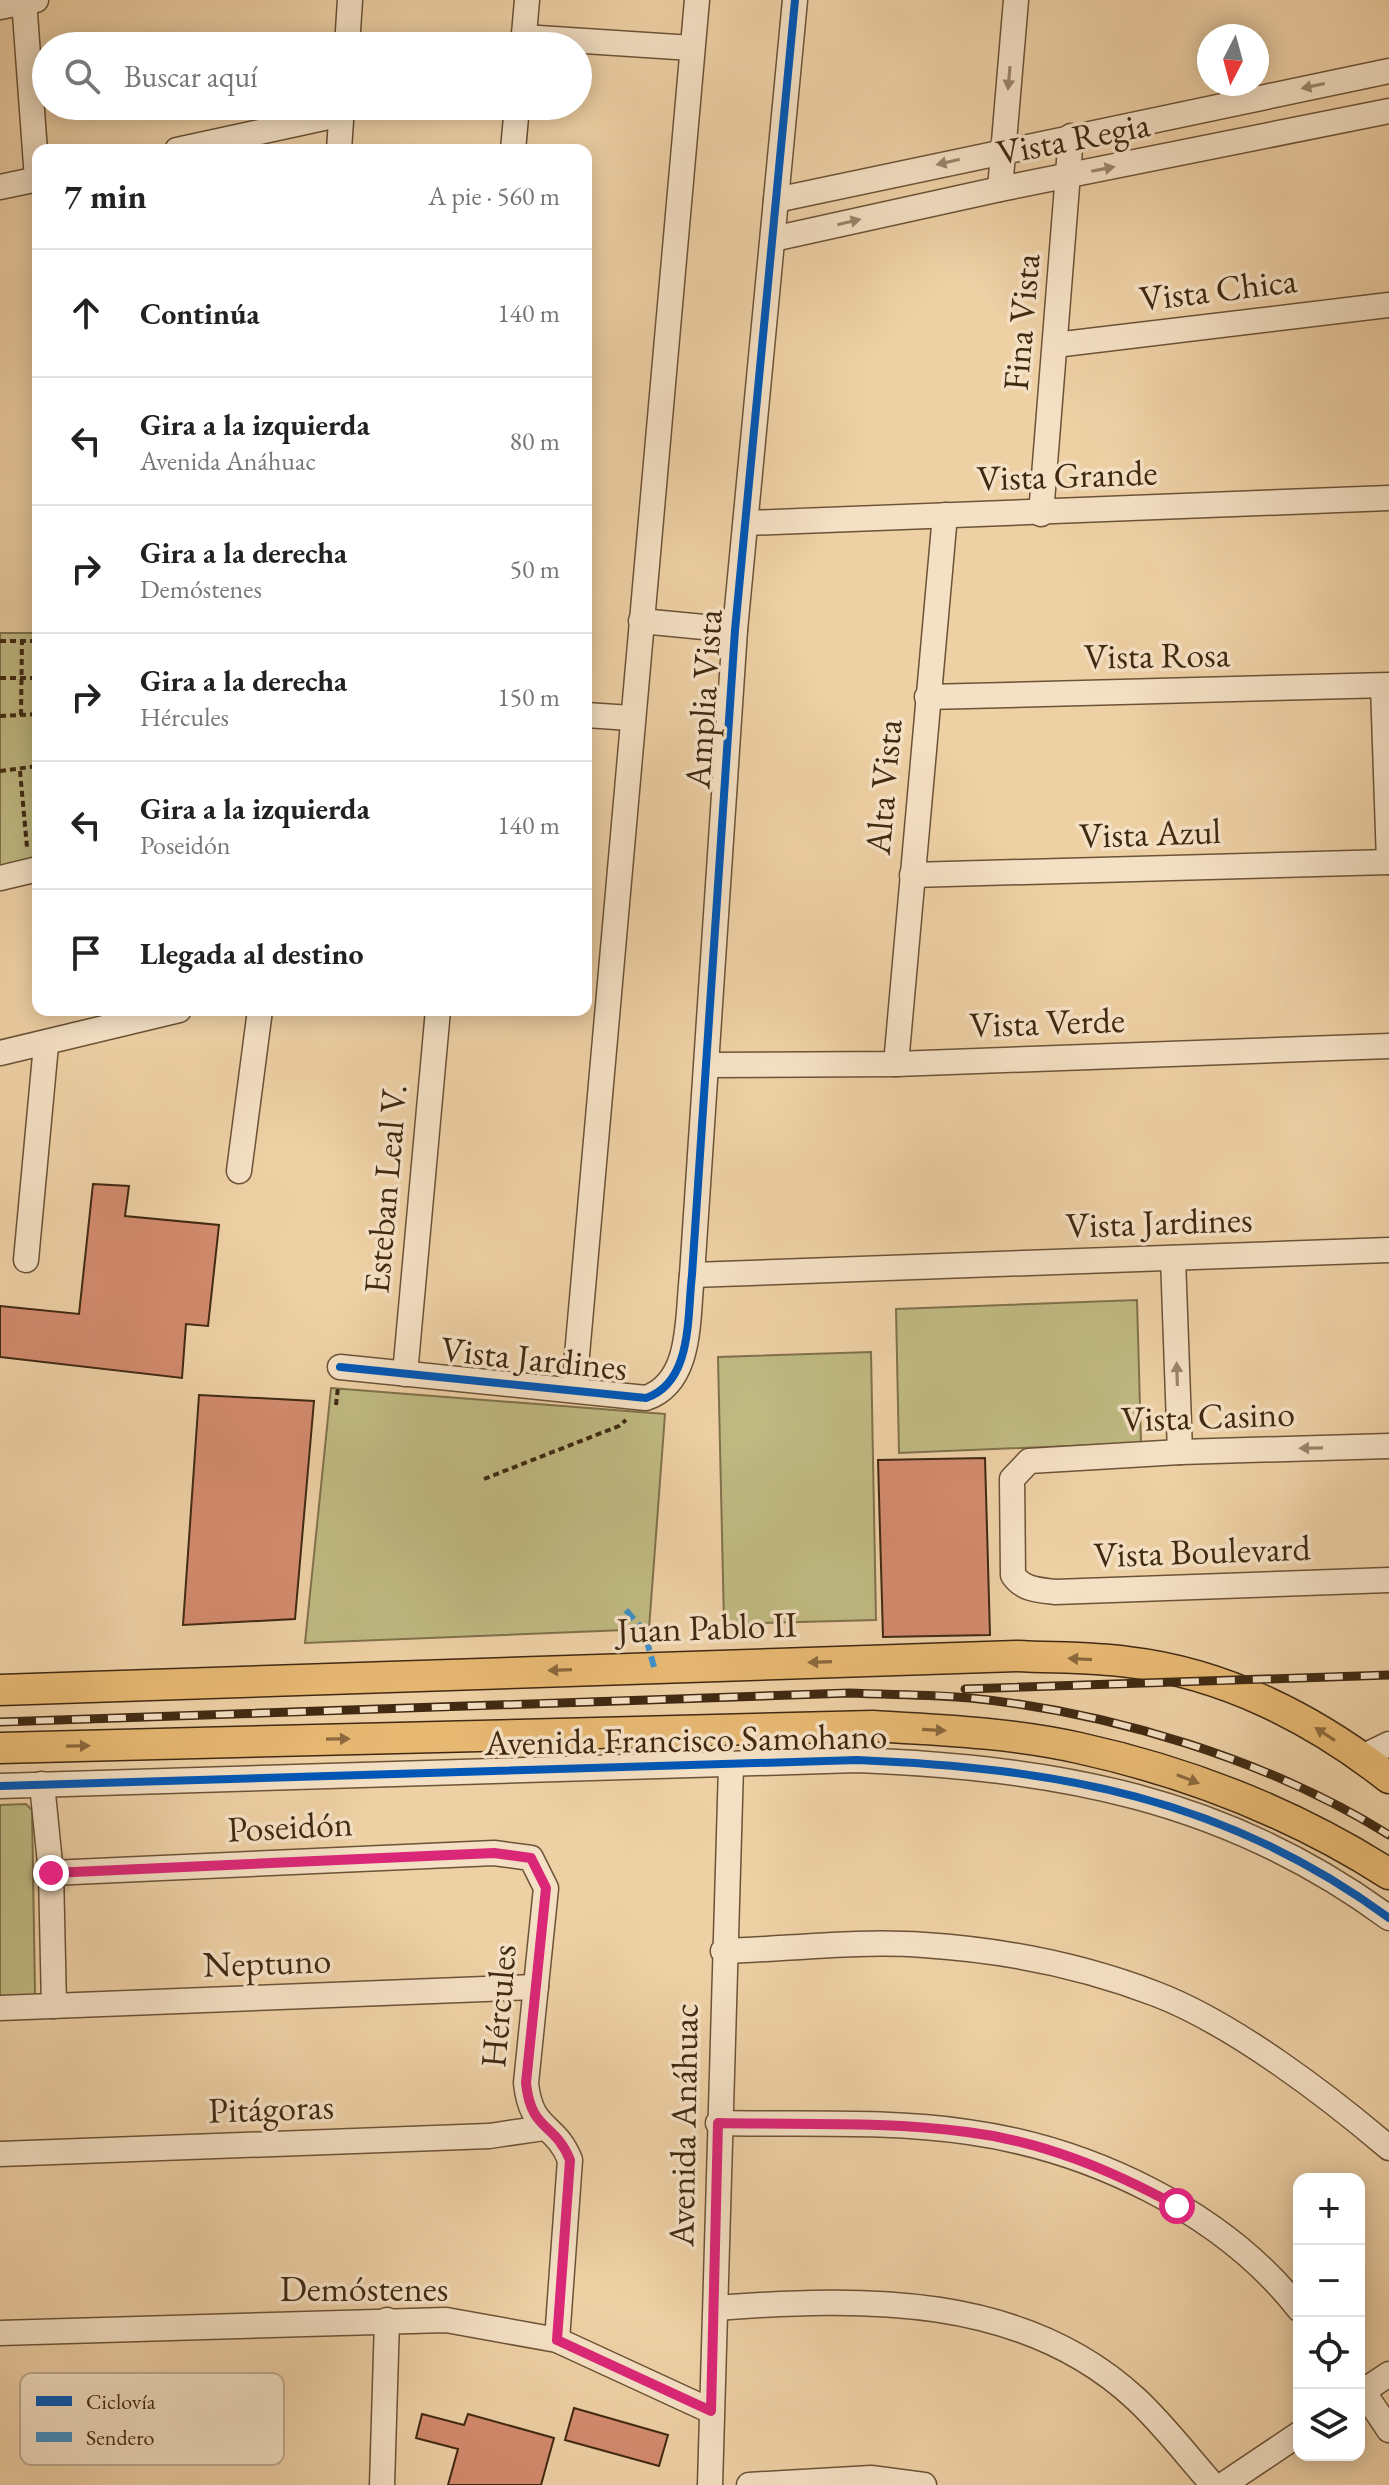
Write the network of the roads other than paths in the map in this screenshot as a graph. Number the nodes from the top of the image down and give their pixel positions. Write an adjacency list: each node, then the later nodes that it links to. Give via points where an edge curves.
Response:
1 (350, 0): 8 (street)
2 (527, 0): 9 (street)
3 (697, 0): 11 (street)
4 (795, 0): 29 (street, Amplia Vista)
5 (1016, 0): 24 (street, one-way to 24)
6 (28, 1): 7 (street); 13 (street)
7 (0, 7)
8 (348, 32)
9 (524, 32)
10 (592, 44): 11 (street)
11 (692, 48): 37 (street)
12 (1389, 71): 19 (street, Vista Regia, one-way to 19)
13 (32, 80)
14 (1389, 111): 25 (street, Vista Regia, one-way to 14)
15 (34, 120): 20 (street)
16 (301, 120): 21 (street)
17 (341, 120): 22 (street)
18 (516, 120): 23 (street)
19 (1071, 136): 24 (street, Vista Regia); 25 (street, Fina Vista)
20 (35, 144)
21 (202, 144)
22 (339, 144)
23 (514, 144)
24 (1002, 150): 28 (street); 29 (street, Vista Regia, one-way to 29)
25 (1069, 176): 28 (street, Vista Regia); 32 (street, Fina Vista)
26 (32, 180): 27 (street)
27 (0, 187)
28 (1000, 189): 30 (street, Vista Regia, one-way to 28)
29 (776, 200): 30 (street, Amplia Vista)
30 (773, 239): 36 (street, Amplia Vista)
31 (1389, 305): 32 (street, Vista Chica)
32 (1055, 345): 34 (street, Fina Vista)
33 (1389, 498): 34 (street, Vista Grande)
34 (1041, 514): 35 (street, Vista Grande)
35 (945, 515): 36 (street, Vista Grande); 40 (street, Alta Vista)
36 (747, 523): 38 (street, Amplia Vista)
37 (641, 621): 38 (street); 42 (street)
38 (735, 630): 54 (street, Amplia Vista)
39 (1386, 685): 40 (street, Vista Rosa); 44 (street)
40 (927, 697): 45 (street, Alta Vista)
41 (592, 715): 42 (street)
42 (631, 718): 62 (street)
43 (32, 860): 46 (street)
44 (1389, 862): 45 (street, Vista Azul)
45 (912, 875): 53 (street, Alta Vista)
46 (0, 878)
47 (156, 1016): 50 (street)
48 (259, 1016): 55 (street)
49 (437, 1016): 61 (street, Esteban Leal V.)
50 (46, 1045): 52 (street); 58 (street)
51 (1389, 1046): 53 (street, Vista Verde)
52 (0, 1053)
53 (896, 1064): 54 (street, Vista Verde)
54 (707, 1065): 59 (street, Amplia Vista)
55 (239, 1171)
56 (1389, 1250): 57 (street, Vista Jardines)
57 (1173, 1258): 59 (street, Vista Jardines); 65 (street, one-way to 57)
58 (26, 1260)
59 (692, 1275): 63 (street, Amplia Vista, via 680,1367 671,1383)
60 (340, 1367): 61 (street, Vista Jardines)
61 (405, 1374): 62 (street, Vista Jardines)
62 (574, 1389): 63 (street, Vista Jardines)
63 (652, 1396)
64 (1389, 1446): 65 (street, Vista Casino, one-way to 65)
65 (1180, 1452): 67 (street, Vista Casino, via 1029,1461 1012,1479 1013,1575)
66 (1389, 1580): 67 (street, Vista Boulevard, via 1055,1592)
67 (1019, 1584)
68 (0, 1690): 71 (main road, Juan Pablo II, one-way to 68, via 1305,1721 1217,1681 1129,1662 1017,1656)
69 (1389, 1744): 71 (street)
70 (0, 1748): 78 (main road, one-way to 78, via 873,1726 974,1732 1078,1748 1178,1774 1269,1810)
71 (1362, 1757): 73 (main road, Juan Pablo II)
72 (731, 1766): 74 (street, Avenida Francisco Samohano); 79 (street, Avenida Francisco Samohano, via 857,1760 923,1763 1105,1787 1251,1837 1322,1872); 80 (street, Avenida Anáhuac)
73 (1389, 1778)
74 (42, 1784): 75 (street, Avenida Francisco Samohano); 77 (street)
75 (0, 1786)
76 (531, 1858): 77 (street, Poseidón, via 494,1853); 81 (street, Hércules, via 546,1888)
77 (51, 1873): 82 (street)
78 (1389, 1874)
79 (1389, 1918)
80 (723, 1951): 84 (street, Avenida Anáhuac); 86 (street, via 922,1945 1013,1955 1081,1971 1158,1994 1225,2030 1283,2066)
81 (536, 1987): 82 (street, Neptuno); 85 (street, Hércules, via 526,2083 529,2108)
82 (54, 2006): 83 (street, Neptuno)
83 (0, 2008)
84 (718, 2123): 88 (street, via 967,2132 1046,2149 1116,2173 1177,2206 1228,2240); 89 (street, Avenida Anáhuac)
85 (544, 2128): 87 (street, Pitágoras, via 462,2137); 92 (street, Hércules, via 563,2142 570,2160)
86 (1389, 2148)
87 (0, 2154)
88 (1293, 2302)
89 (716, 2308): 96 (street, Avenida Anáhuac); 103 (street, via 814,2300 883,2302 949,2309 1011,2326 1080,2356 1136,2399)
90 (387, 2320): 91 (street, Demóstenes); 92 (street, Demóstenes, via 446,2320); 99 (street)
91 (0, 2333)
92 (557, 2340): 96 (street, Demóstenes)
93 (1389, 2374): 94 (street)
94 (1363, 2389)
95 (1365, 2396): 97 (street)
96 (711, 2411): 100 (street, Avenida Anáhuac)
97 (1389, 2430)
98 (1293, 2438): 104 (street)
99 (382, 2485)
100 (710, 2485)
101 (749, 2485): 102 (street, via 871,2478)
102 (924, 2485)
103 (1213, 2485)
104 (1223, 2485)

